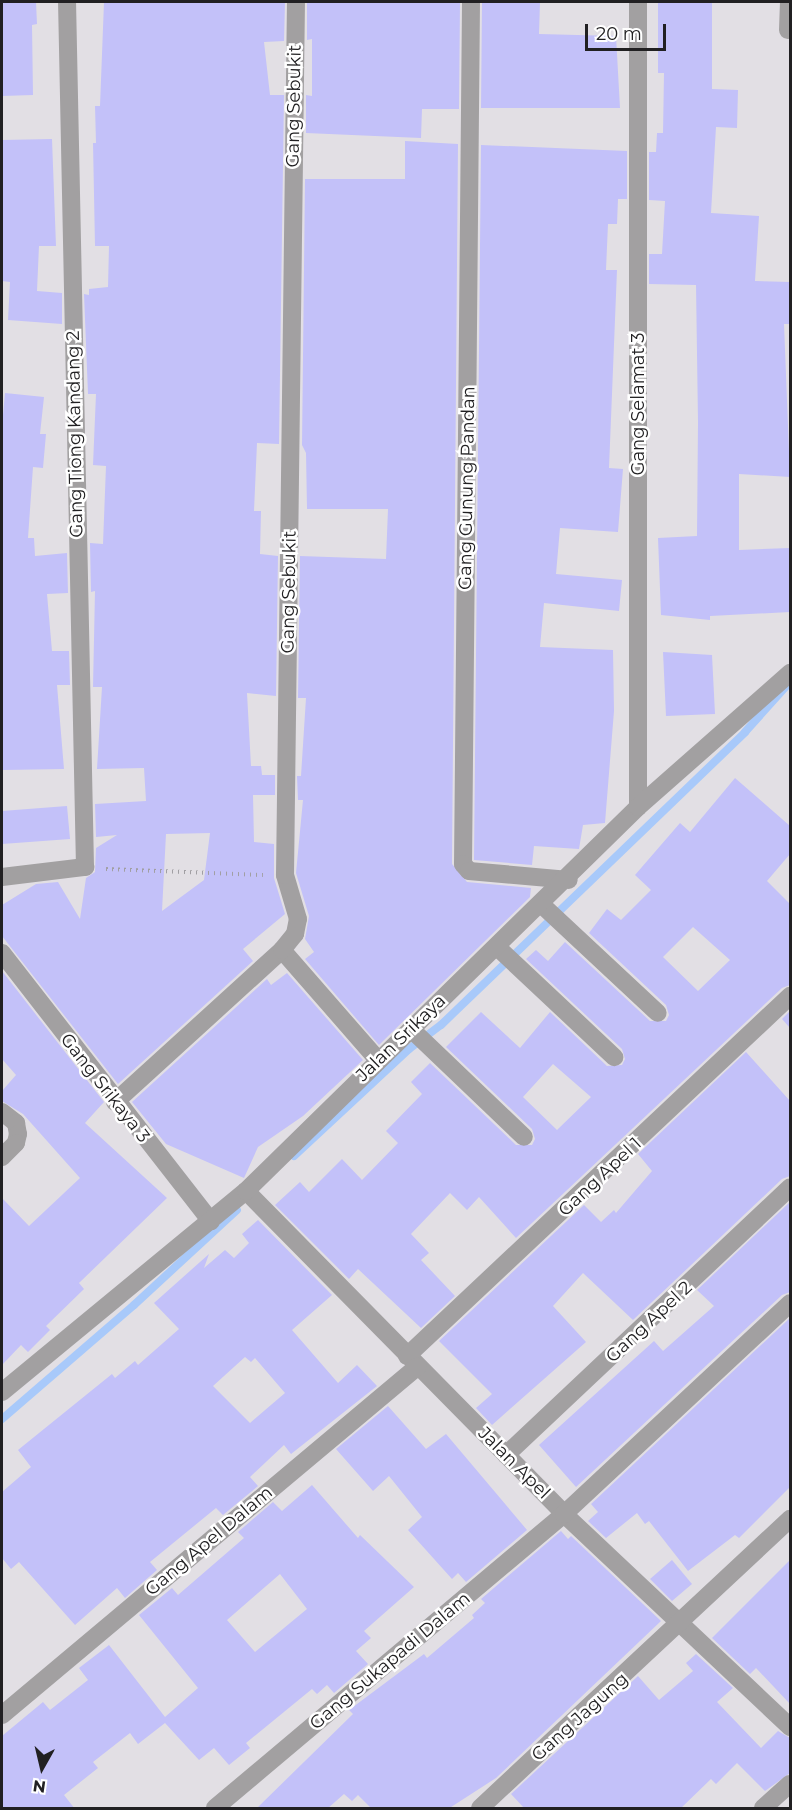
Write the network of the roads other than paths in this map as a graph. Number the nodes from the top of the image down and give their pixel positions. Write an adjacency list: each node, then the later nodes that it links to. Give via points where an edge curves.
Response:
1 (67, 2): 9 (street, Gang Tiong Kandang 2, via 85,867)
2 (296, 2): 13 (street, Gang Sebukit, via 285,874 298,919 295,934)
3 (471, 2): 10 (street, Gang Gunung Pandan, via 463,864 469,871)
4 (638, 2): 8 (street, Gang Selamat 3)
5 (789, 2): 6 (street)
6 (788, 30)
7 (790, 673): 8 (street, Jalan Srikaya)
8 (638, 807): 10 (street, Jalan Srikaya)
9 (2, 877)
10 (568, 880): 11 (street, Jalan Srikaya)
11 (542, 905): 12 (street, Jalan Srikaya); 16 (street)
12 (497, 947): 17 (street, Jalan Srikaya); 18 (street)
13 (282, 950): 19 (street); 20 (street, Gang Sebukit)
14 (2, 953): 20 (street, Gang Srikaya 3)
15 (790, 996): 28 (street, Gang Apel 1)
16 (658, 1013)
17 (411, 1029): 19 (street, Jalan Srikaya); 22 (street)
18 (614, 1057)
19 (378, 1060): 25 (street, Jalan Srikaya)
20 (115, 1102): 26 (street, Gang Srikaya 3)
21 (2, 1112): 23 (street, via 16,1123 18,1134 16,1143)
22 (524, 1137)
23 (2, 1157)
24 (790, 1187): 30 (street, Gang Apel 2)
25 (246, 1191): 26 (street, Jalan Srikaya); 28 (street, Jalan Apel)
26 (211, 1221): 29 (street, Jalan Srikaya)
27 (790, 1303): 31 (street, Gang Sukapadi Dalam)
28 (412, 1361): 30 (street, Jalan Apel); 34 (street, Gang Apel Dalam)
29 (2, 1392)
30 (506, 1455): 31 (street, Jalan Apel)
31 (564, 1514): 33 (street, Jalan Apel); 37 (street, Gang Sukapadi Dalam)
32 (790, 1519): 33 (street, Gang Jagung)
33 (680, 1626): 35 (street, Jalan Apel); 38 (street, Gang Jagung)
34 (2, 1716)
35 (790, 1727)
36 (790, 1784): 39 (street)
37 (215, 1809)
38 (480, 1809)
39 (763, 1809)

